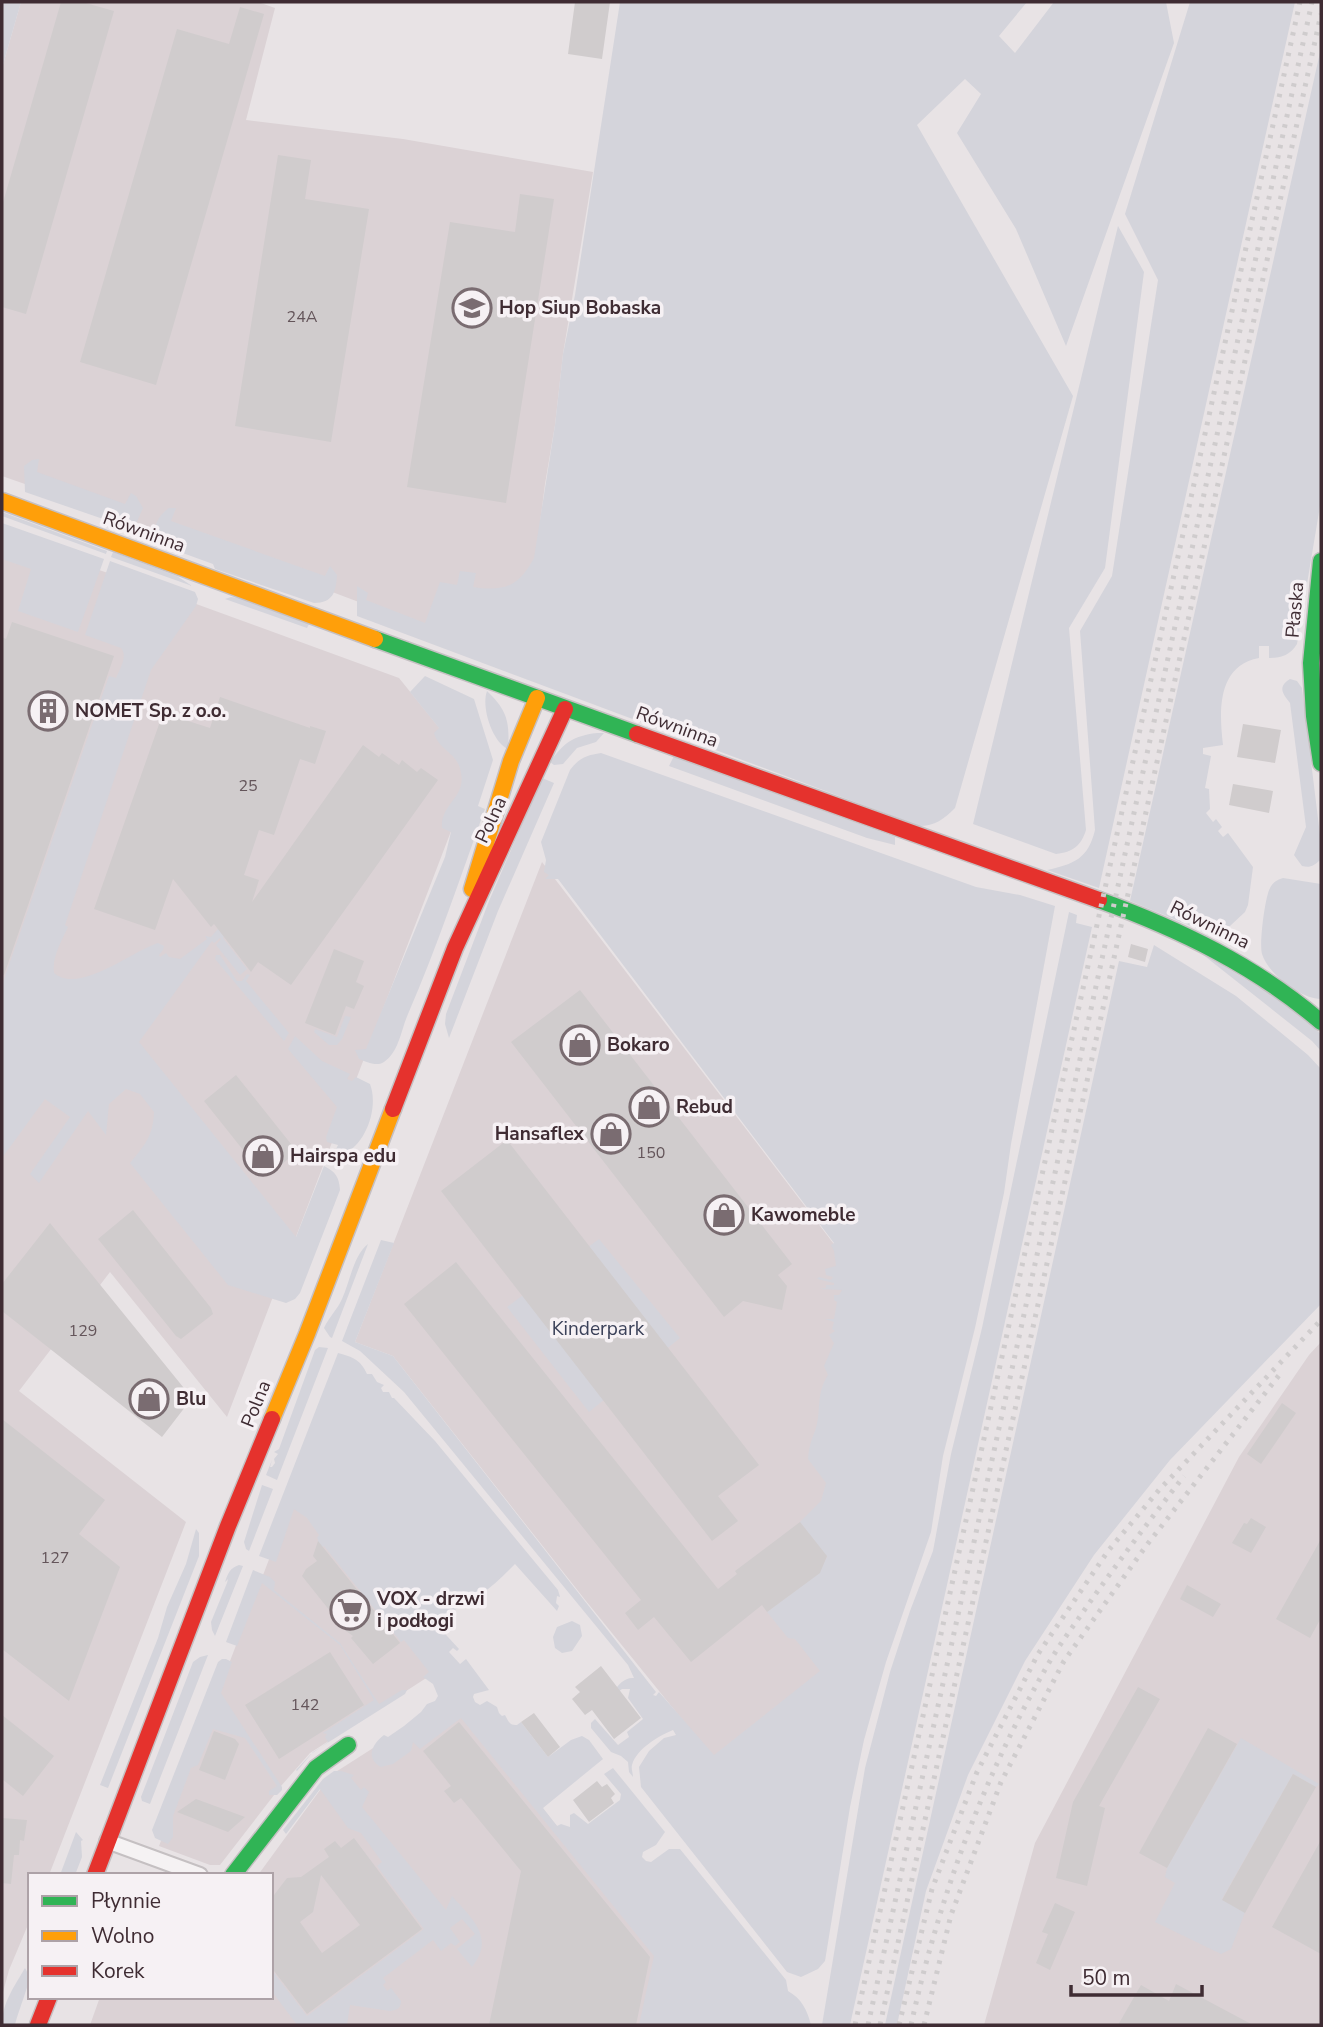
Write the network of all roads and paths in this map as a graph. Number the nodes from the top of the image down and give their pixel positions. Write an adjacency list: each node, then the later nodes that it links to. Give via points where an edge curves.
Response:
1 (2, 501): 3 (street, Równinna)
2 (1321, 561): 5 (street, Płaska, via 1311,663)
3 (537, 698): 4 (street, Równinna); 6 (street, Polna, via 490,825)
4 (565, 709): 6 (street, Polna); 7 (street, Równinna, via 1124,909 1199,940)
5 (1321, 763)
6 (455, 948): 10 (street, Polna)
7 (1314, 1008): 8 (street, Równinna)
8 (1321, 1022)
9 (348, 1745): 13 (street, via 316,1768)
10 (107, 1841): 11 (street, Polna); 12 (street)
11 (96, 1873)
12 (195, 1873)
13 (235, 1873)
14 (48, 1999): 15 (street)
15 (38, 2025)

